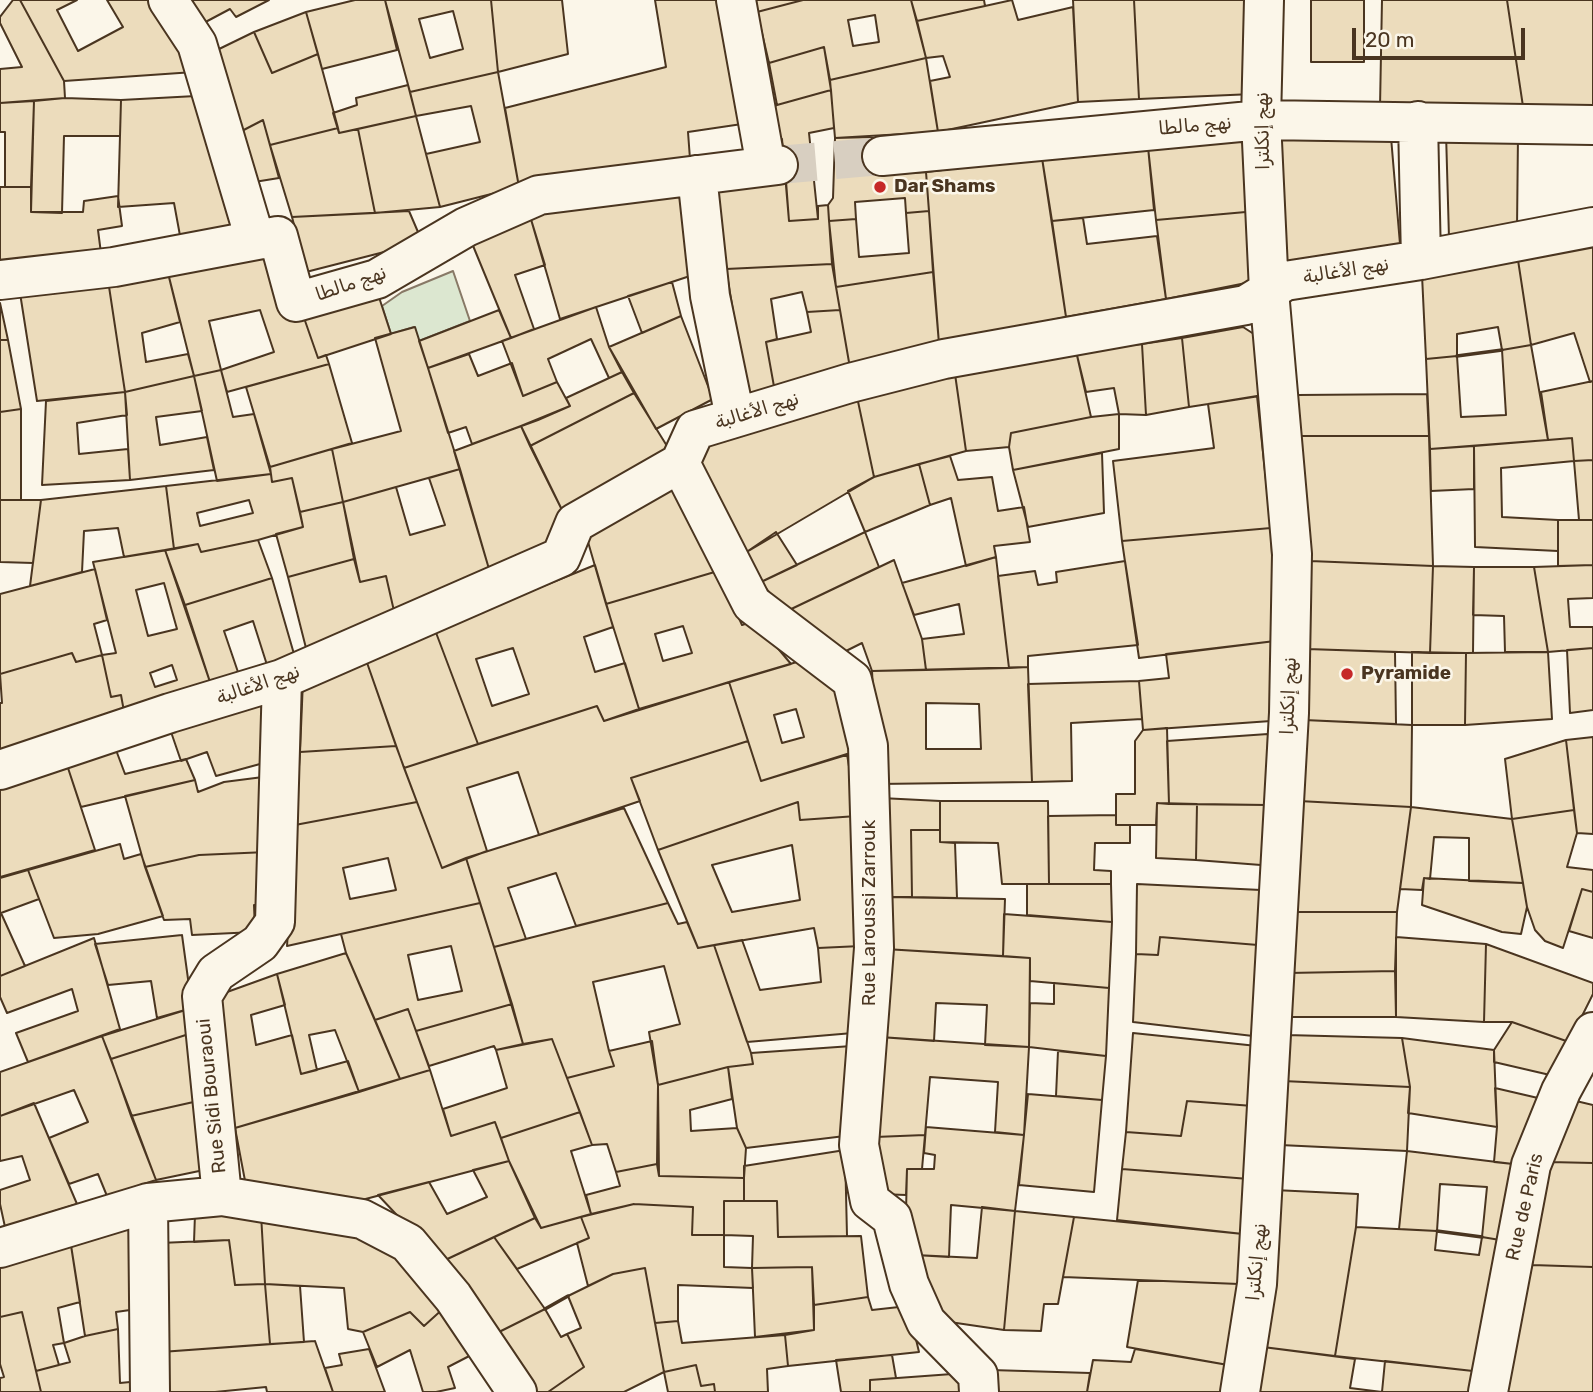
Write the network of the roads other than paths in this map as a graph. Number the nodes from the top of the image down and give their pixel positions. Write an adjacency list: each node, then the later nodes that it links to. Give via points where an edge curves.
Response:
1 (168, 0): 10 (street, via 197,44)
2 (736, 0): 8 (street, نهج مالطا, via 772,166)
3 (1264, 0): 4 (street, نهج إنكلترا)
4 (1261, 120): 5 (street, نهج مالطا); 7 (street, نهج مالطا); 13 (street, نهج إنكلترا)
5 (1418, 121): 6 (street, نهج مالطا); 11 (street)
6 (1593, 125)
7 (882, 156)
8 (697, 175): 10 (street, نهج مالطا, via 539,195 466,227 377,279 296,302 278,236); 14 (street, via 710,296)
9 (1593, 227): 11 (street, نهج الأغالبة)
10 (255, 239): 12 (street, نهج مالطا, via 114,267)
11 (1421, 260): 13 (street, نهج الأغالبة, via 1285,281)
12 (0, 280)
13 (1269, 291): 14 (street, نهج الأغالبة, via 1246,305 944,359); 25 (street, نهج إنكلترا, via 1292,554 1290,700 1257,1284)
14 (736, 417): 15 (street, نهج الأغالبة, via 695,430)
15 (680, 463): 16 (street, نهج الأغالبة, via 575,523 561,557); 24 (street, Rue Laroussi Zarrouk, via 752,604 852,680 868,746 874,947 859,1146 870,1201 892,1217 909,1284 926,1322 978,1375)
16 (282, 680): 17 (street, نهج الأغالبة); 19 (street, Rue Sidi Bouraoui, via 275,922 260,943 216,974 202,996)
17 (0, 770)
18 (1593, 1032): 26 (street, Rue de Paris, via 1561,1091 1531,1165)
19 (222, 1196): 20 (street, Rue Sidi Bouraoui); 23 (street, via 362,1219 408,1244 453,1297)
20 (148, 1203): 21 (street, Rue Sidi Bouraoui); 22 (street)
21 (0, 1248)
22 (150, 1392)
23 (517, 1392)
24 (979, 1392)
25 (1240, 1392)
26 (1488, 1392)

